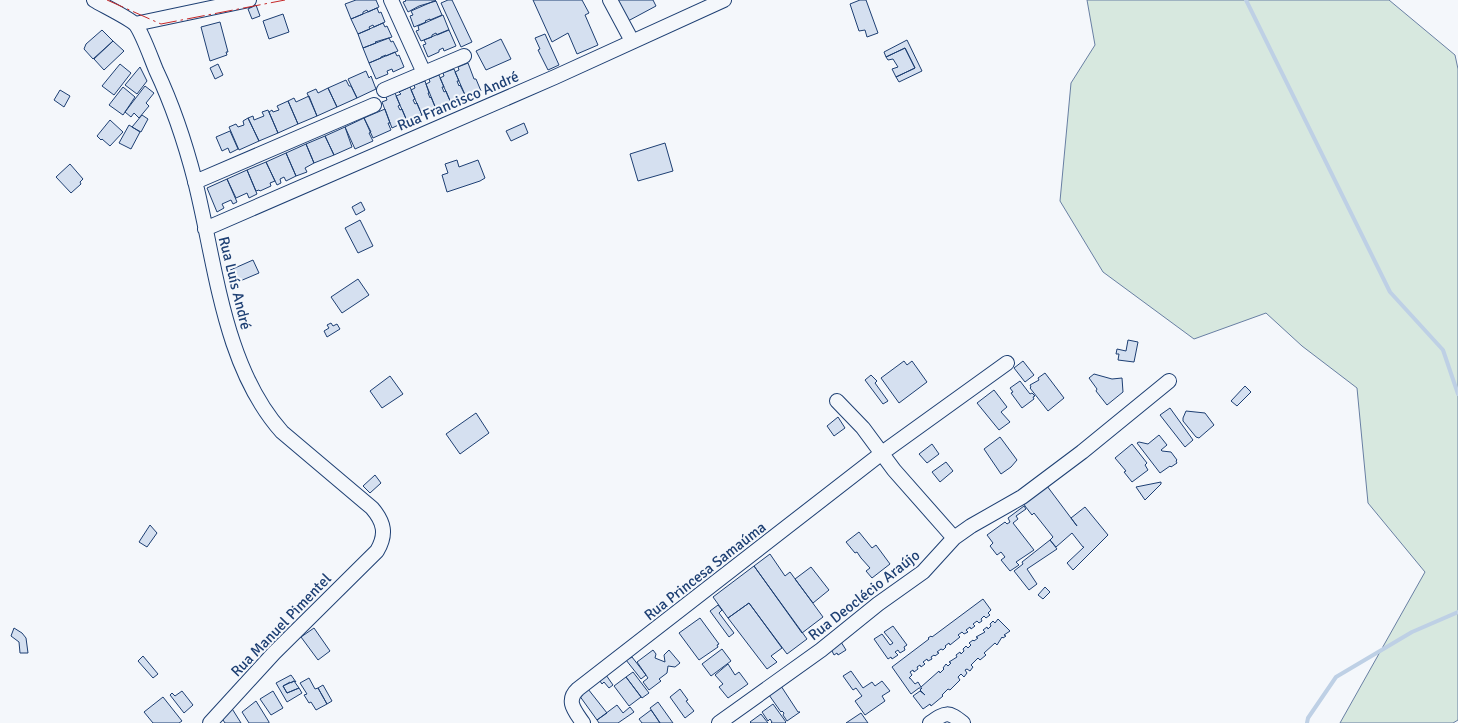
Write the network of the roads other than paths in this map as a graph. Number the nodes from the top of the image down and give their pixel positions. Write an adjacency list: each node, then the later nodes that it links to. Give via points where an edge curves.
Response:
1 (250, 0): 6 (street)
2 (391, 0): 9 (street)
3 (610, 0): 7 (street)
4 (724, 0): 7 (street, Rua Francisco André)
5 (100, 2): 6 (street)
6 (135, 24): 12 (street, Rua Luís André, via 176,114)
7 (632, 42): 13 (street, Rua Francisco André)
8 (464, 56): 9 (street)
9 (424, 72): 10 (street)
10 (384, 90)
11 (374, 105): 12 (street)
12 (195, 182): 13 (street, Rua Luís André)
13 (205, 228): 19 (street, Rua Luís André, via 228,326 253,390 282,432 372,508 382,523 382,542)
14 (1007, 363): 17 (street)
15 (1169, 381): 18 (street, Rua Deoclécio Araújo, via 1022,497)
16 (837, 401): 17 (street)
17 (882, 453): 18 (street); 21 (street, Rua Princesa Samaúma, via 578,689 571,700)
18 (954, 538): 22 (street, Rua Deoclécio Araújo, via 923,572)
19 (377, 550): 20 (street, Rua Manuel Pimentel, via 274,653)
20 (210, 723)
21 (583, 723)
22 (719, 723)
23 (930, 723): 24 (street, via 948,713)
24 (963, 723)

